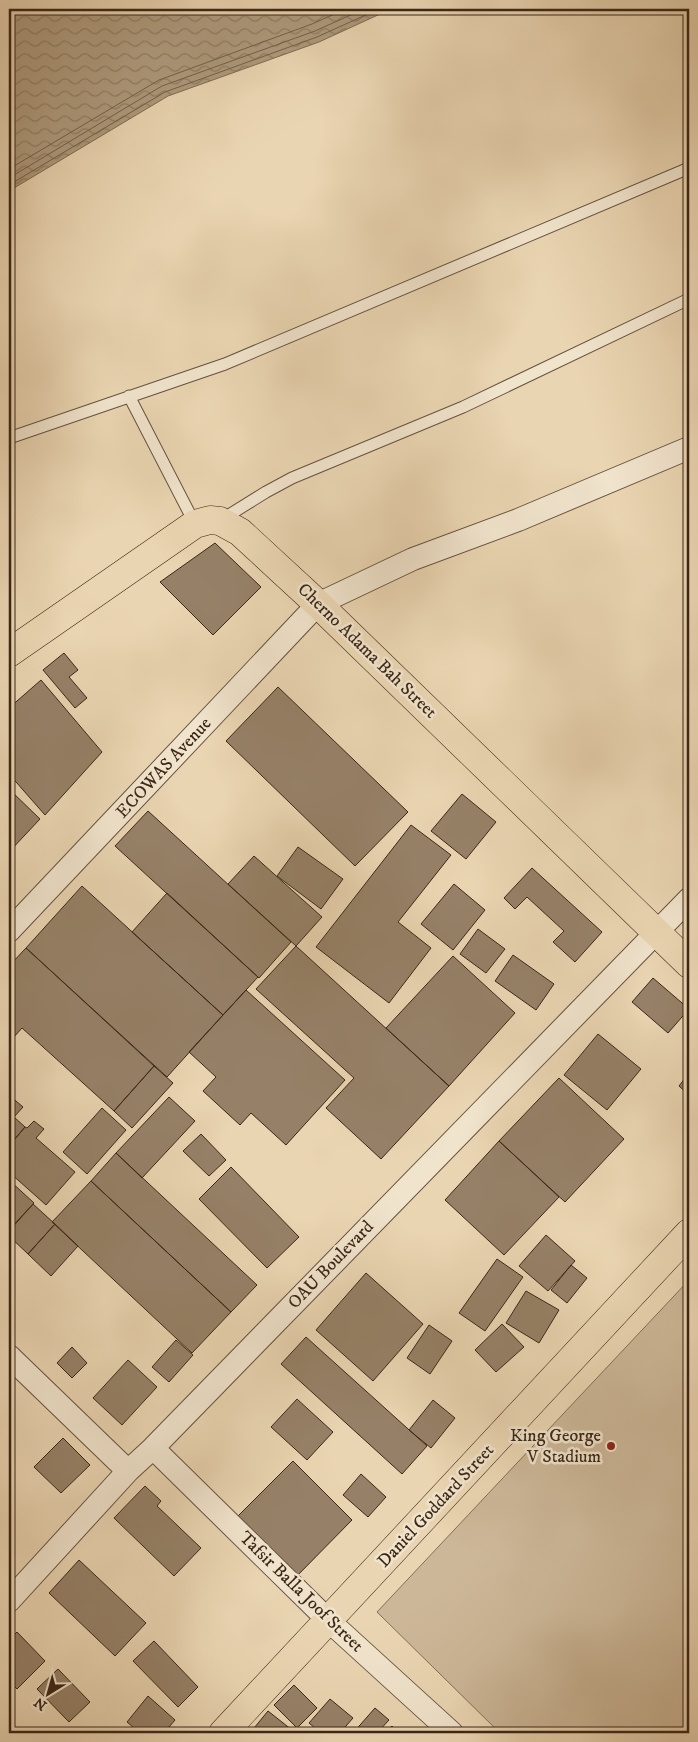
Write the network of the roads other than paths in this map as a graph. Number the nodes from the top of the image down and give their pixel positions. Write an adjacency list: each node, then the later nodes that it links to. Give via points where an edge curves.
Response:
1 (689, 168): 3 (lane, via 225,364)
2 (689, 299): 6 (lane, via 463,407 292,478)
3 (129, 396): 4 (lane); 6 (lane)
4 (9, 438)
5 (689, 448): 7 (street, via 518,520 413,559)
6 (207, 523): 7 (highway, Cherno Adama Bah Street, via 240,532); 8 (highway)
7 (318, 604): 10 (street, ECOWAS Avenue); 11 (highway, Cherno Adama Bah Street)
8 (9, 653)
9 (689, 899): 11 (street, OAU Boulevard)
10 (9, 930)
11 (657, 932): 12 (highway, Cherno Adama Bah Street); 15 (street, OAU Boulevard)
12 (689, 964)
13 (689, 1233): 18 (highway, Daniel Goddard Street)
14 (9, 1356): 16 (street)
15 (154, 1448): 16 (street, OAU Boulevard); 18 (street, Tafsir Balla Joof Street)
16 (128, 1471): 17 (street, OAU Boulevard)
17 (9, 1601)
18 (329, 1621): 19 (highway, Daniel Goddard Street); 20 (street, Tafsir Balla Joof Street)
19 (223, 1733)
20 (452, 1733)

